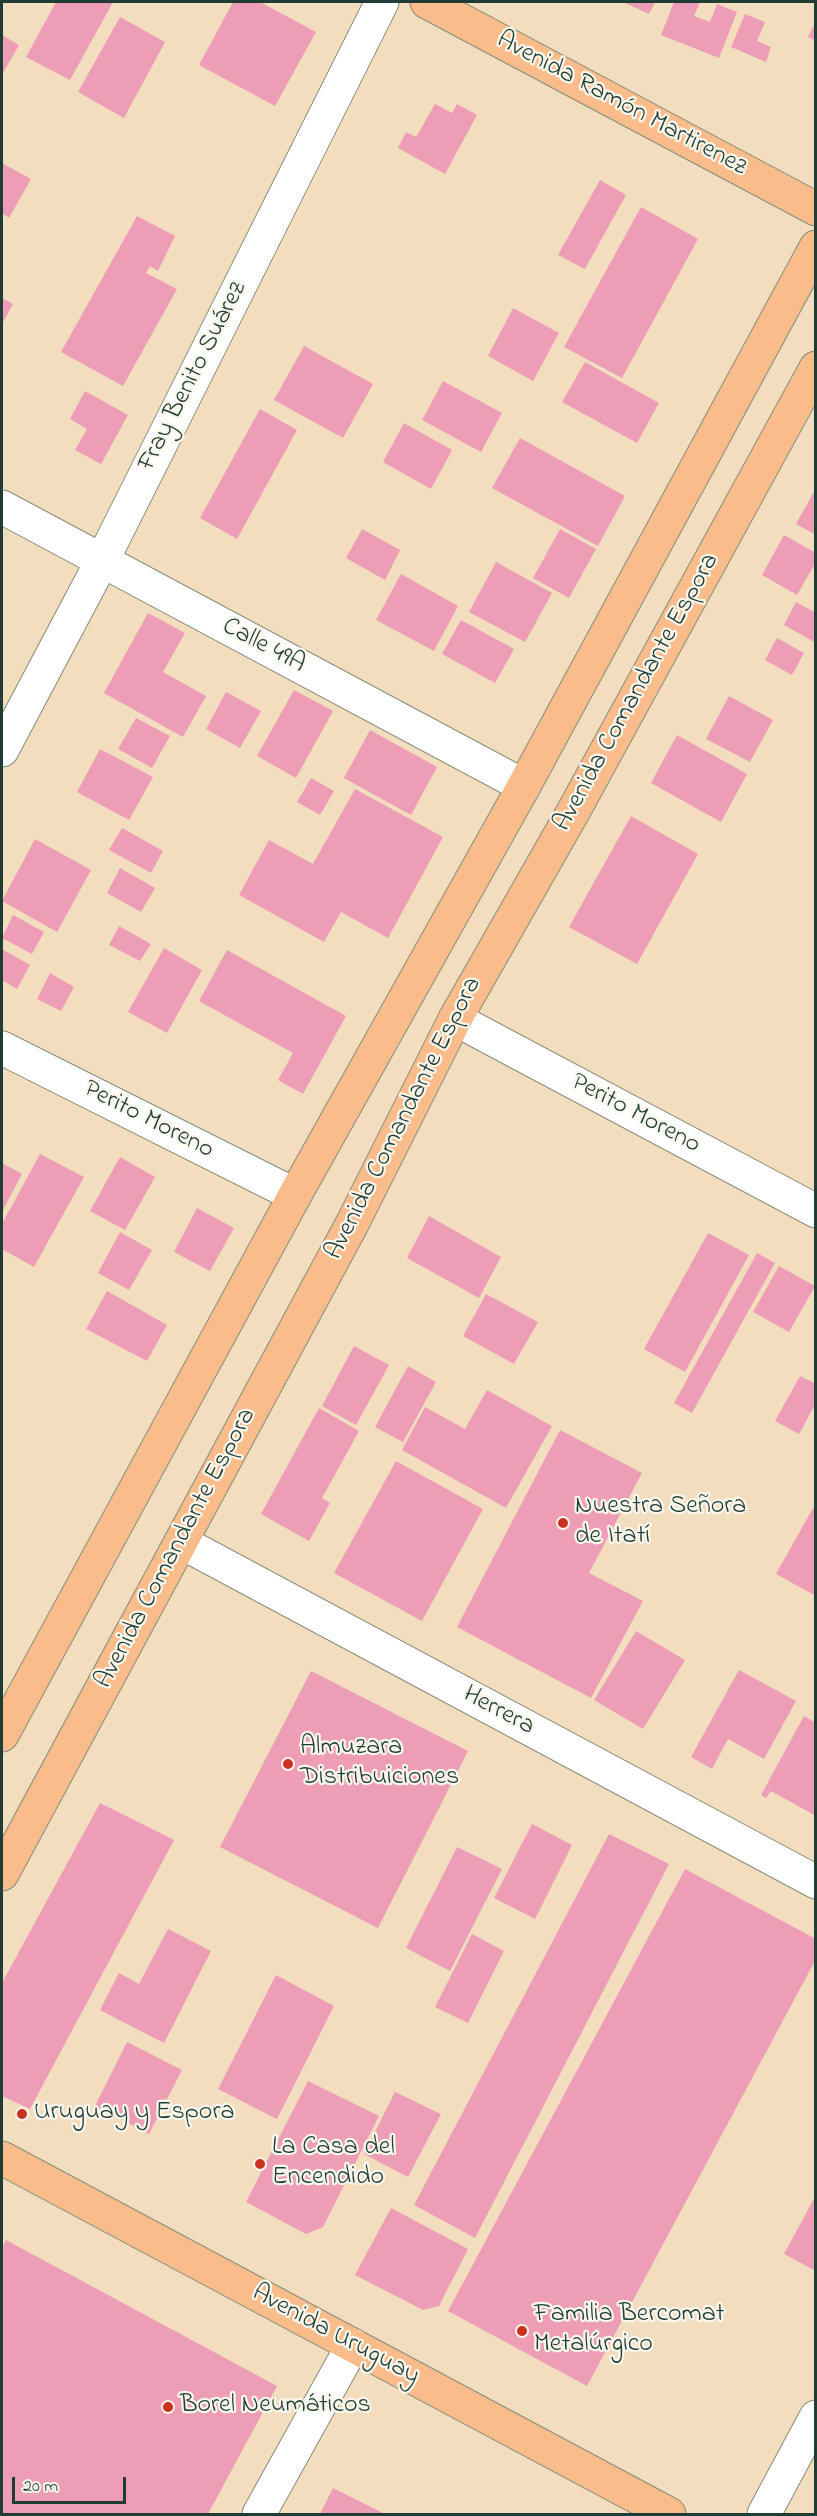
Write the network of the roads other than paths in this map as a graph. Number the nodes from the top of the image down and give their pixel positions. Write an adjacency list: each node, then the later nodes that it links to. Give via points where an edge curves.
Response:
1 (382, 2): 7 (street, Fray Benito Suárez)
2 (427, 2): 3 (main road, Avenida Ramón Martirenez)
3 (816, 209)
4 (816, 248): 9 (main road, Avenida Comandante Espora)
5 (816, 368): 10 (main road, Avenida Comandante Espora, via 579,802)
6 (2, 507): 7 (street, Calle 49A)
7 (102, 561): 8 (street, Fray Benito Suárez); 9 (street, Calle 49A)
8 (2, 750)
9 (524, 786): 12 (main road, Avenida Comandante Espora)
10 (455, 1018): 13 (street, Perito Moreno); 14 (main road, Avenida Comandante Espora, via 352,1224)
11 (2, 1048): 12 (street, Perito Moreno)
12 (295, 1195): 15 (main road, Avenida Comandante Espora)
13 (816, 1211)
14 (181, 1542): 16 (main road, Avenida Comandante Espora); 17 (street, Herrera)
15 (2, 1735)
16 (2, 1874)
17 (816, 1882)
18 (2, 2158): 19 (main road, Avenida Uruguay)
19 (353, 2345): 21 (street); 22 (main road, Avenida Uruguay)
20 (816, 2417): 23 (street)
21 (259, 2514)
22 (669, 2514)
23 (764, 2514)

